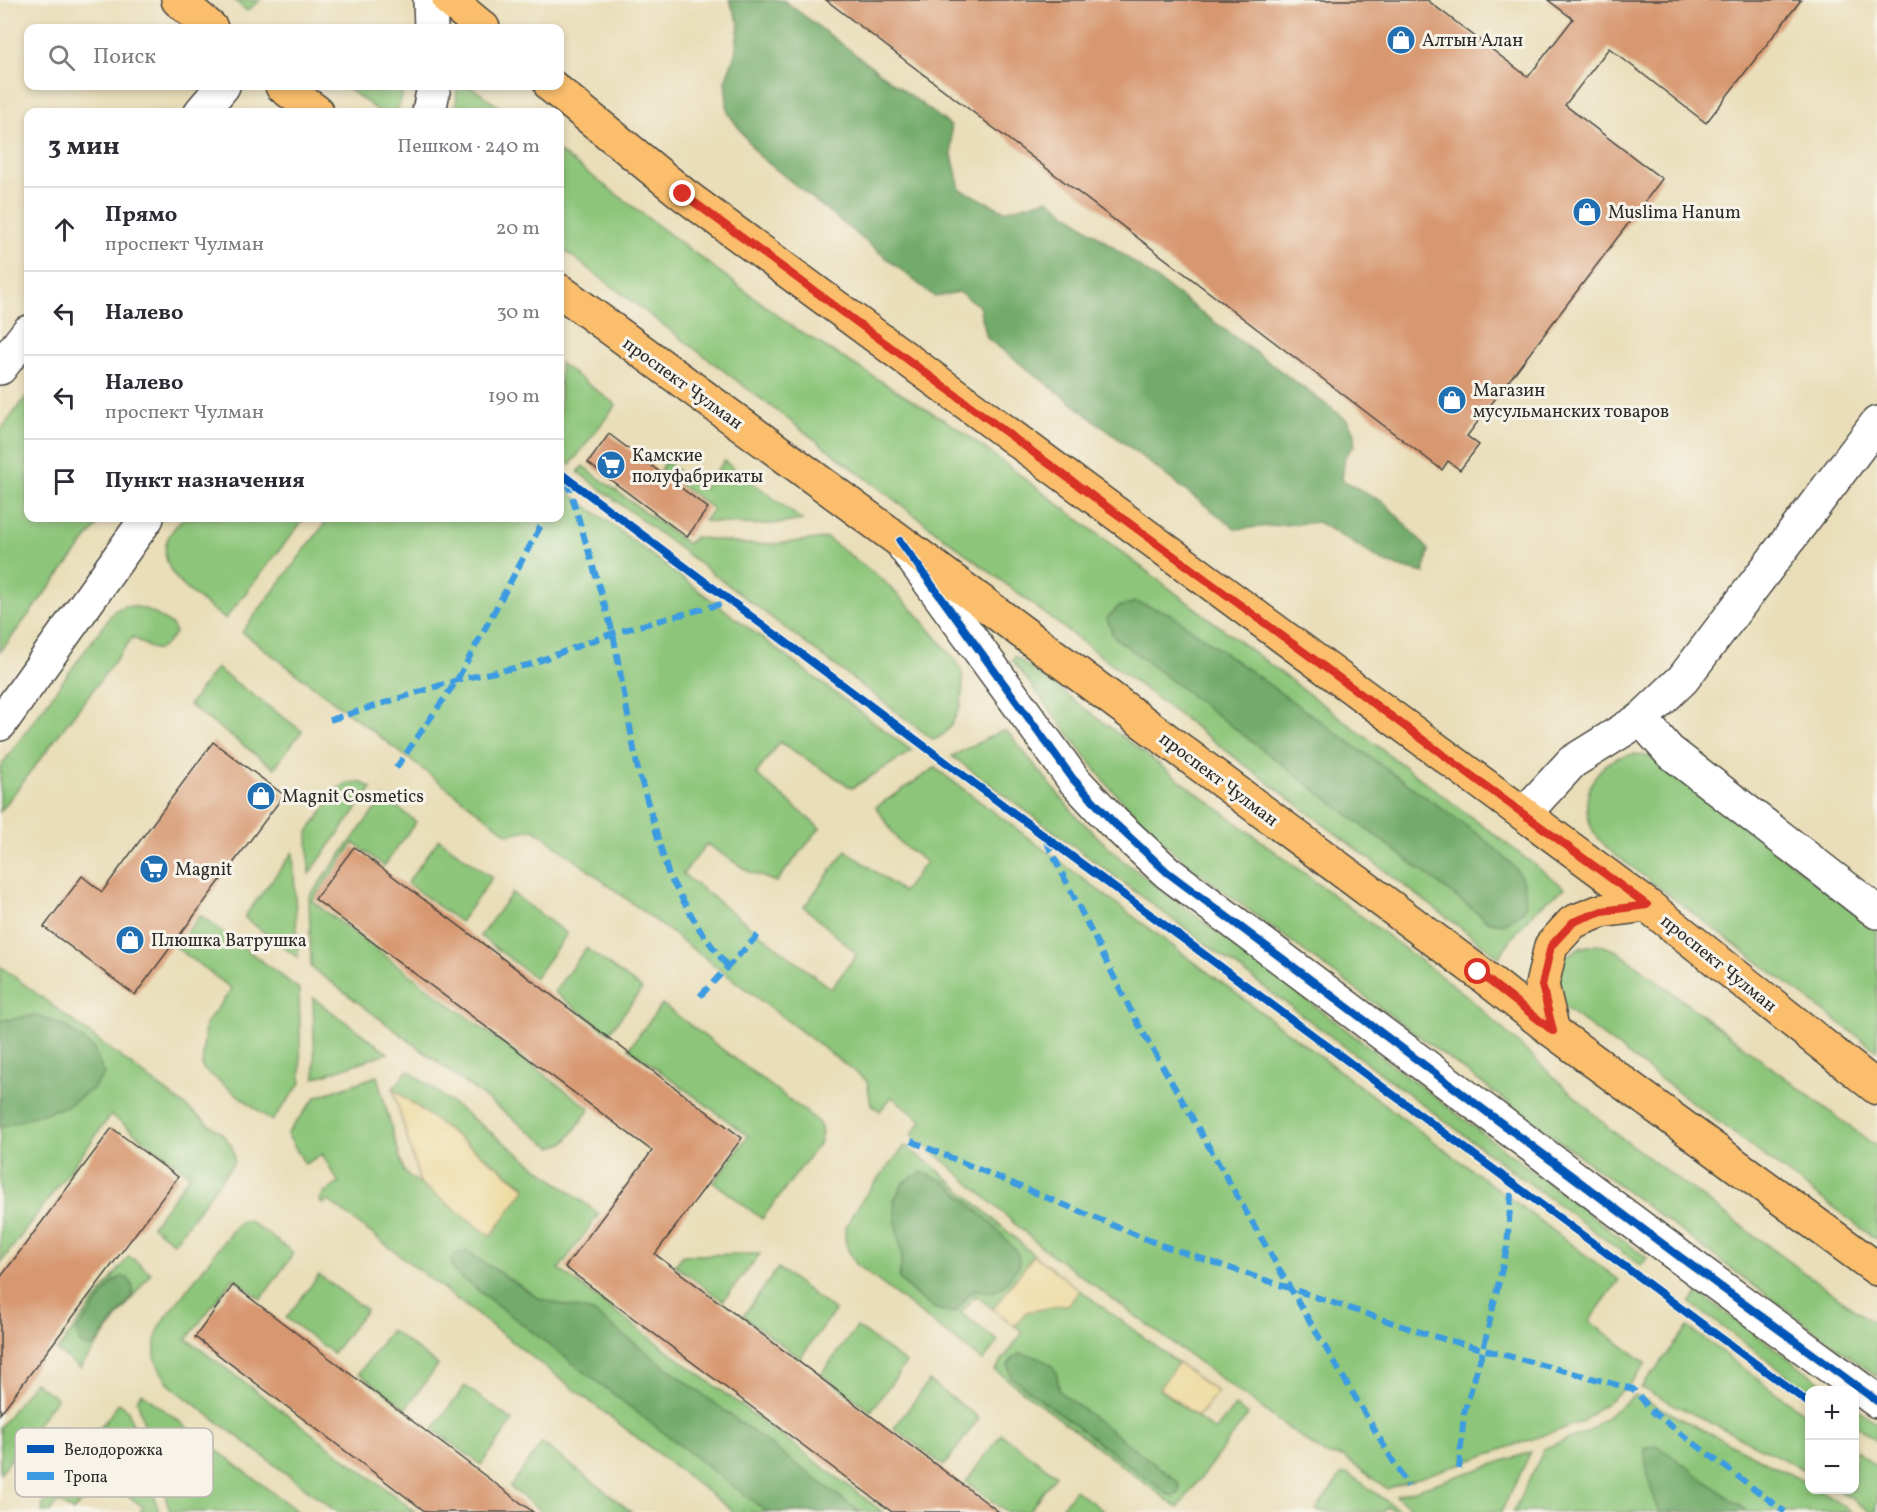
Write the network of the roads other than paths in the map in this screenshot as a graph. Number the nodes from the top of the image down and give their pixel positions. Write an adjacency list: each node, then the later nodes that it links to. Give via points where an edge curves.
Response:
1 (178, 0): 4 (main road)
2 (430, 0): 5 (street)
3 (449, 0): 6 (main road)
4 (206, 24)
5 (431, 24)
6 (478, 24)
7 (220, 90): 11 (street)
8 (287, 90): 12 (main road)
9 (433, 90): 13 (street)
10 (556, 90): 22 (main road, проспект Чулман, via 683,194)
11 (204, 108)
12 (312, 108)
13 (430, 108)
14 (564, 294): 19 (main road, проспект Чулман)
15 (24, 337): 16 (street)
16 (0, 368)
17 (1877, 423): 21 (street, via 1683,679)
18 (144, 522): 20 (street)
19 (900, 542): 25 (main road, проспект Чулман); 28 (street, via 1074,779 1167,872)
20 (6, 711)
21 (1641, 719): 22 (street, via 1572,762); 24 (street, via 1669,751)
22 (1524, 814): 23 (main road, проспект Чулман)
23 (1647, 905): 25 (main road, via 1602,911 1573,922 1551,946 1542,985); 26 (main road, проспект Чулман)
24 (1877, 912)
25 (1553, 1031): 27 (main road, проспект Чулман)
26 (1877, 1088)
27 (1877, 1269)
28 (1877, 1401)

